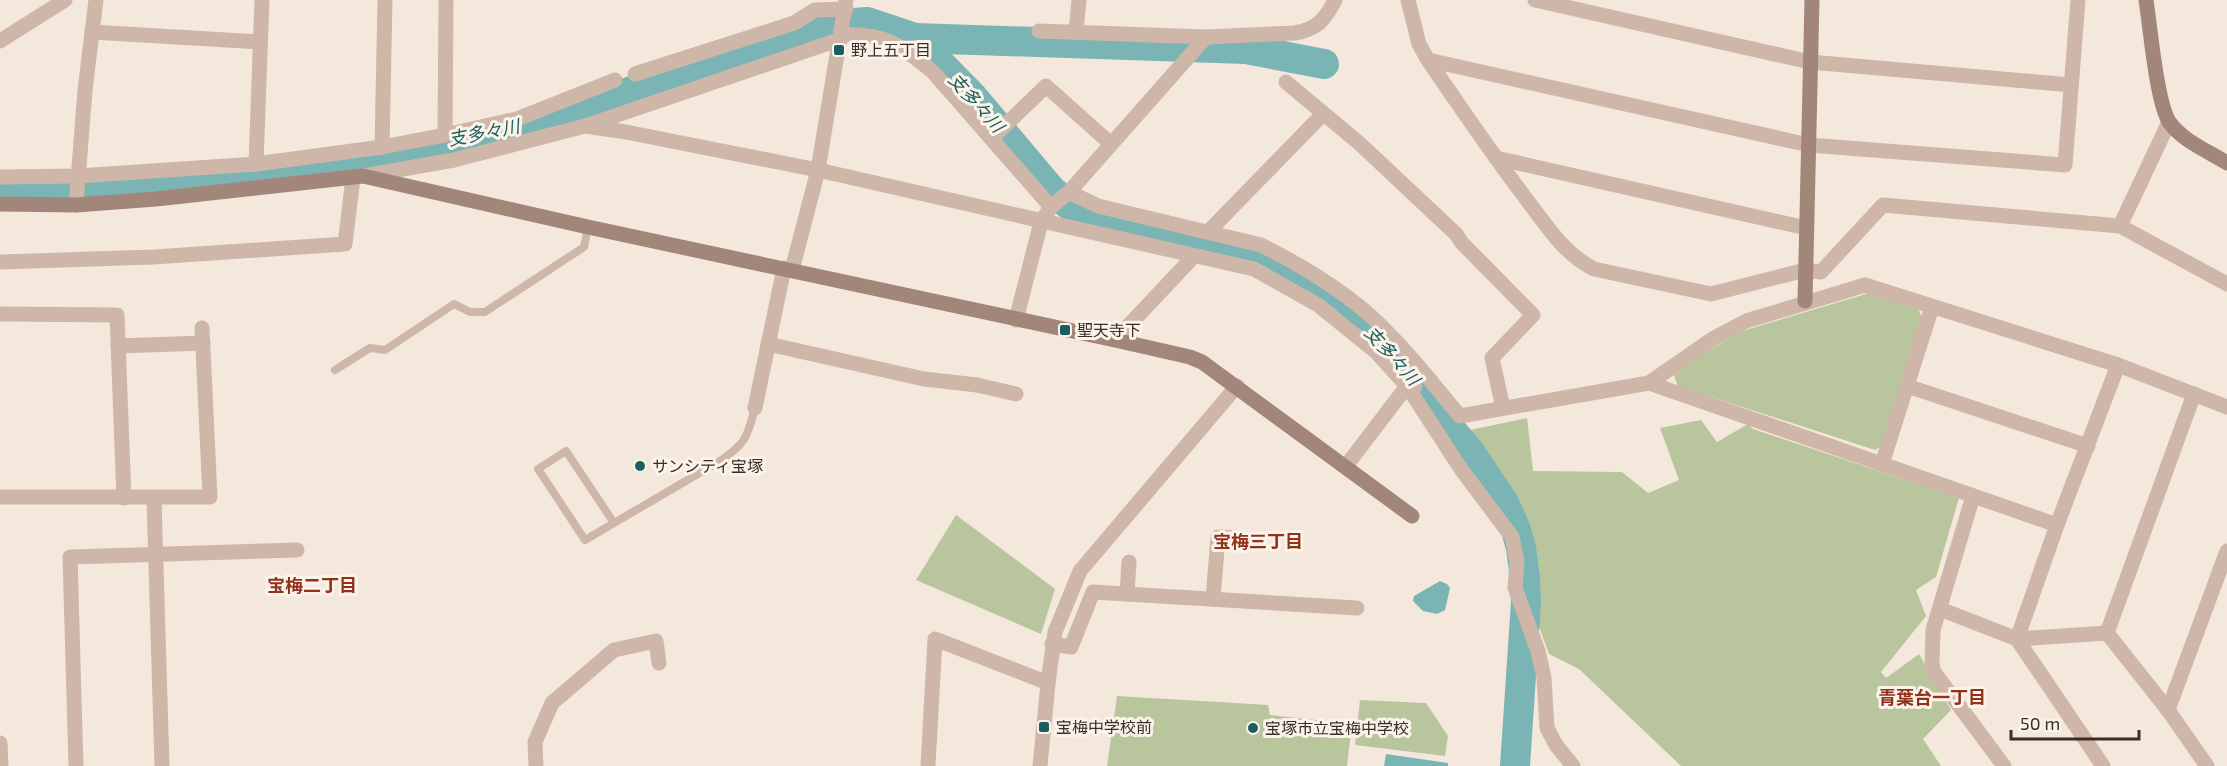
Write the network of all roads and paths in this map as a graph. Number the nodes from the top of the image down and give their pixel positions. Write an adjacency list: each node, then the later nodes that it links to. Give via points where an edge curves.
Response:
1 (65, 0): 19 (street)
2 (96, 0): 16 (street)
3 (262, 0): 20 (street)
4 (385, 0): 34 (street)
5 (446, 0): 30 (street)
6 (1079, 0): 15 (street)
7 (1335, 0): 18 (street, via 1318,25 1308,30)
8 (1408, 0): 21 (street, via 1419,44)
9 (1535, 0): 22 (street)
10 (1812, 0): 22 (street)
11 (2076, 0): 26 (street)
12 (2146, 0): 28 (street, via 2160,94)
13 (846, 8): 17 (street); 23 (street, via 815,10 794,23)
14 (1039, 31): 15 (street)
15 (1076, 31): 18 (street)
16 (92, 32): 20 (street); 41 (street)
17 (842, 37): 29 (street); 31 (street, via 864,34 886,39 910,53 933,72); 38 (street)
18 (1206, 37): 32 (street)
19 (0, 41)
20 (260, 42): 37 (street)
21 (1428, 60): 33 (street); 35 (street)
22 (1810, 62): 26 (street); 33 (street)
23 (635, 74)
24 (615, 80): 30 (street, via 517,119)
25 (1286, 82): 27 (street)
26 (2072, 85): 33 (street, via 2065,165)
27 (1323, 114): 49 (street); 73 (street, via 1456,234 1533,315 1492,358)
28 (2169, 122): 36 (street); 46 (street)
29 (585, 126): 38 (street); 40 (street, via 454,160)
30 (446, 135): 34 (street)
31 (992, 138): 32 (street, via 1046,86); 44 (street)
32 (1111, 144): 42 (street)
33 (1809, 145): 48 (street)
34 (381, 147): 37 (street)
35 (1496, 158): 48 (street); 53 (street, via 1561,245 1594,269 1711,294)
36 (2227, 162)
37 (256, 164): 41 (street)
38 (818, 170): 45 (street); 52 (street)
39 (0, 177): 41 (street)
40 (358, 177): 41 (street, via 156,200); 47 (street); 51 (street, via 345,244 154,257)
41 (77, 189): 43 (street)
42 (1069, 192): 44 (street); 49 (street, via 1098,206)
43 (0, 204)
44 (1051, 207): 45 (street)
45 (1041, 222): 50 (street); 58 (street)
46 (2120, 226): 53 (street, via 1883,205 1821,272); 54 (street)
47 (588, 227): 52 (street); 63 (lane, via 584,247 485,312 470,312 454,304 385,350 370,348)
48 (1806, 228): 53 (street)
49 (1208, 232): 65 (street, via 1262,245 1339,291 1390,334)
50 (1194, 256): 59 (street); 68 (street, via 1254,269 1318,305 1376,352)
51 (0, 262)
52 (788, 269): 58 (street); 60 (street)
53 (1804, 270): 55 (street)
54 (2227, 284)
55 (1805, 301): 56 (street, via 1865,285); 64 (street, via 1746,321)
56 (1932, 308): 62 (street); 67 (street)
57 (0, 314): 61 (street, via 117,315)
58 (1016, 320): 59 (street)
59 (1114, 340): 66 (street, via 1198,360)
60 (768, 344): 69 (street, via 924,379); 72 (street)
61 (118, 346): 79 (street); 80 (street, via 202,335 210,497)
62 (2118, 365): 70 (street); 74 (street)
63 (335, 370)
64 (1649, 383): 73 (street); 75 (street)
65 (1433, 385): 68 (street); 73 (street, via 1460,416)
66 (1237, 386): 76 (street); 95 (street, via 1083,566 1058,620)
67 (1906, 386): 74 (street); 75 (street)
68 (1407, 387): 76 (street); 106 (street, via 1461,470 1512,537 1518,562 1515,588 1538,651 1547,728)
69 (1016, 394)
70 (2194, 394): 71 (street); 93 (street)
71 (2227, 407)
72 (755, 408): 82 (lane, via 740,447)
73 (1503, 408)
74 (2088, 447): 83 (street)
75 (1882, 464): 77 (street)
76 (1346, 466): 81 (street)
77 (1973, 496): 83 (street); 92 (street)
78 (0, 497): 79 (street)
79 (124, 498): 80 (street)
80 (154, 499): 87 (street)
81 (1412, 516)
82 (614, 523): 82 (lane, via 566,451 538,469 585,540)
83 (2057, 525): 94 (street)
84 (1239, 538): 90 (street, via 1218,537)
85 (297, 550): 87 (street)
86 (2227, 551): 98 (street)
87 (156, 556): 101 (street, via 70,557); 102 (street)
88 (1129, 562): 89 (street)
89 (1127, 594): 90 (street); 95 (street, via 1093,592 1071,647)
90 (1213, 599): 91 (street)
91 (1358, 608)
92 (1940, 609): 94 (street); 107 (street, via 1933,630 1934,672)
93 (2107, 633): 94 (street); 98 (street)
94 (2017, 639): 108 (street)
95 (1052, 644): 97 (street)
96 (659, 663): 103 (street, via 656,641 615,650 552,702 536,742)
97 (1048, 683): 104 (street, via 935,639); 105 (street)
98 (2168, 710): 109 (street)
99 (0, 743): 100 (street)
100 (1, 766)
101 (76, 766)
102 (162, 766)
103 (536, 766)
104 (928, 766)
105 (1040, 766)
106 (1573, 766)
107 (2004, 766)
108 (2103, 766)
109 (2207, 766)

